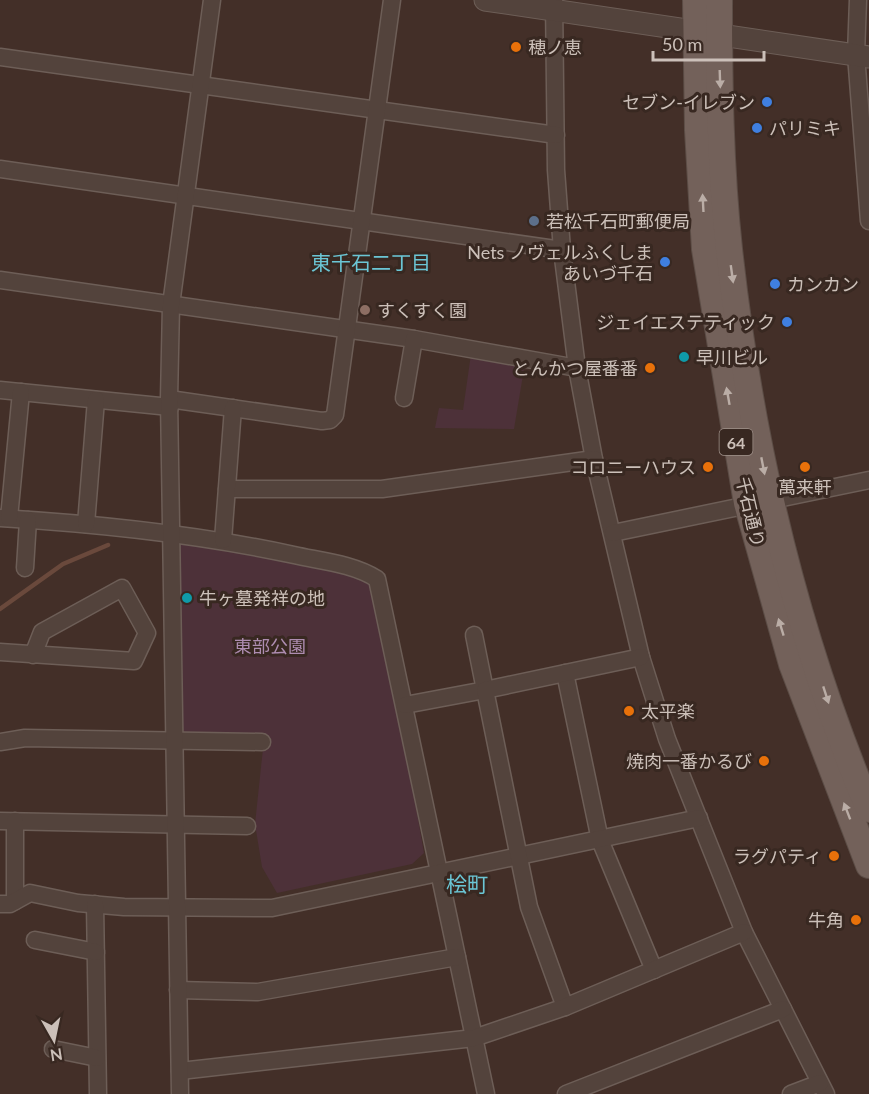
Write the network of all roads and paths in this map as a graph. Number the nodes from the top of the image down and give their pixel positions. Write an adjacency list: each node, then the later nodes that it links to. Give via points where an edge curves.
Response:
1 (212, 0): 11 (street)
2 (392, 0): 12 (street)
3 (485, 0): 7 (street)
4 (696, 0): 8 (main road, 千石通り / 64)
5 (718, 0): 8 (main road, 千石通り / 64)
6 (858, 0): 9 (street)
7 (554, 5): 8 (street); 13 (street)
8 (707, 32): 9 (street); 33 (main road, 千石通り / 64, via 705,249)
9 (863, 56): 17 (street)
10 (0, 57): 11 (street)
11 (201, 86): 12 (street); 15 (street)
12 (377, 111): 13 (street); 16 (street)
13 (555, 135): 18 (street)
14 (0, 169): 15 (street)
15 (184, 196): 16 (street); 20 (street)
16 (362, 221): 18 (street); 21 (street)
17 (869, 221)
18 (562, 250): 23 (street)
19 (0, 280): 20 (street)
20 (171, 305): 21 (street); 28 (street)
21 (346, 329): 22 (street); 29 (street, via 335,415 330,420)
22 (414, 339): 23 (street); 26 (street)
23 (577, 368): 30 (street)
24 (0, 390): 25 (street)
25 (21, 392): 27 (street); 34 (street)
26 (404, 398)
27 (96, 400): 28 (street); 36 (street)
28 (169, 403): 29 (street); 37 (street)
29 (233, 408): 32 (street)
30 (594, 459): 32 (street, via 382,489); 38 (street)
31 (869, 480): 33 (street)
32 (226, 489): 39 (street)
33 (758, 501): 38 (street); 53 (main road, 千石通り / 64, one-way to 53, via 833,718); 60 (main road, 千石通り / 64, one-way to 33, via 792,664)
34 (5, 518): 35 (street)
35 (28, 520): 36 (street); 40 (street)
36 (86, 524): 37 (street)
37 (172, 532): 39 (street); 42 (street)
38 (613, 533): 46 (street)
39 (223, 540): 49 (street, via 343,566 377,579)
40 (25, 568)
41 (147, 633): 42 (street); 45 (street, via 134,661); 45 (street, via 122,588 42,632)
42 (173, 633): 50 (street)
43 (474, 635): 48 (street)
44 (0, 652): 45 (street)
45 (33, 655)
46 (641, 657): 47 (street); 54 (street, via 667,739)
47 (565, 673): 48 (street); 58 (street)
48 (485, 690): 49 (street); 59 (street)
49 (405, 705): 61 (street)
50 (174, 739): 51 (street, via 25,738); 52 (street); 56 (street)
51 (0, 742)
52 (262, 742)
53 (869, 809)
54 (699, 818): 58 (street); 65 (street)
55 (8, 821): 56 (street); 62 (street)
56 (175, 824): 57 (street); 64 (street)
57 (247, 826)
58 (600, 840): 59 (street); 69 (street)
59 (519, 857): 61 (street); 71 (street, via 529,907)
60 (869, 865)
61 (439, 872): 64 (street, via 287,906); 68 (street)
62 (8, 902): 63 (street, via 30,893)
63 (95, 904): 64 (street); 67 (street)
64 (176, 907): 70 (street)
65 (744, 932): 69 (street); 72 (street)
66 (35, 940): 67 (street)
67 (96, 952): 75 (street)
68 (457, 957): 70 (street, via 258,992); 73 (street)
69 (654, 970): 71 (street)
70 (178, 990): 76 (street)
71 (565, 1007): 73 (street)
72 (783, 1009): 77 (street); 78 (street)
73 (474, 1038): 76 (street); 81 (street)
74 (53, 1049): 75 (street)
75 (97, 1058): 79 (street)
76 (180, 1071): 80 (street)
77 (823, 1088): 83 (street)
78 (588, 1090): 82 (street)
79 (98, 1094)
80 (180, 1094)
81 (486, 1094)
82 (566, 1094)
83 (791, 1094)

